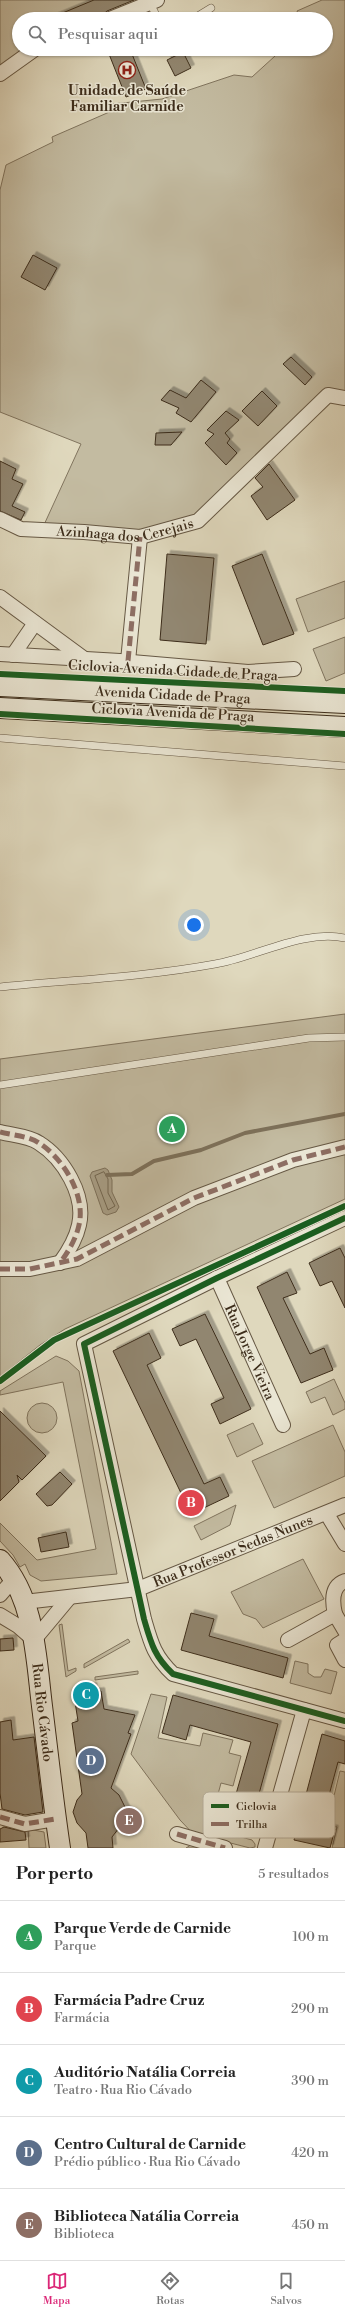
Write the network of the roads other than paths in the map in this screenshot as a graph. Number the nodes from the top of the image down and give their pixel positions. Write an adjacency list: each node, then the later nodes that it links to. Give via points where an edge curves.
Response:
1 (154, 1): 3 (street); 4 (lane)
2 (211, 8): 5 (lane)
3 (127, 12)
4 (156, 12)
5 (204, 12)
6 (25, 56): 7 (street)
7 (0, 74)
8 (345, 398): 10 (street, Azinhaga dos Cerejais, via 328,395 198,521)
9 (0, 519): 10 (street, Azinhaga dos Cerejais, via 21,529)
10 (140, 538): 15 (street)
11 (0, 597): 12 (street)
12 (36, 623): 13 (street); 14 (street)
13 (7, 654): 14 (street)
14 (83, 658): 15 (street)
15 (128, 661): 16 (street, via 248,672)
16 (294, 669)
17 (0, 686): 18 (main road, Avenida Cidade de Praga)
18 (345, 703)
19 (0, 708): 20 (main road, Avenida Cidade de Praga)
20 (345, 727)
21 (0, 738): 22 (lane)
22 (345, 766)
23 (345, 938): 24 (lane, via 308,938 194,968)
24 (0, 987)
25 (345, 1037): 26 (lane, via 308,1038)
26 (0, 1085)
27 (0, 1132): 30 (street, via 38,1142 58,1161 73,1184 78,1202 79,1225 74,1241)
28 (345, 1147): 30 (street, via 293,1160 194,1198 77,1259)
29 (345, 1218): 32 (street)
30 (60, 1263): 31 (street, via 30,1269)
31 (0, 1269)
32 (217, 1278): 33 (street, Rua Jorge Vieira); 40 (street, via 84,1344)
33 (283, 1425)
34 (345, 1505): 35 (street, Rua Professor Sedas Nunes)
35 (327, 1514): 36 (street); 40 (street, Rua Professor Sedas Nunes)
36 (345, 1544)
37 (0, 1560): 38 (main road, Rua Rio Cávado)
38 (13, 1580): 41 (street); 43 (main road, Rua Rio Cávado)
39 (345, 1581): 44 (street, via 339,1584 334,1592)
40 (138, 1589): 42 (street, Rua Professor Sedas Nunes); 51 (street, via 152,1648 173,1674)
41 (0, 1596)
42 (69, 1598): 43 (street, Rua Professor Sedas Nunes); 47 (street)
43 (24, 1602): 47 (main road, Rua Rio Cávado)
44 (335, 1614): 46 (street); 48 (street)
45 (0, 1615): 47 (street)
46 (345, 1631)
47 (34, 1640): 55 (main road, Rua Rio Cávado)
48 (288, 1640)
49 (345, 1640): 50 (street, via 337,1645)
50 (345, 1660)
51 (304, 1710): 52 (street); 53 (street)
52 (345, 1721)
53 (281, 1792)
54 (0, 1817): 55 (street, via 25,1824)
55 (55, 1819): 58 (main road, Rua Rio Cávado)
56 (177, 1834): 59 (street)
57 (268, 1838): 60 (street)
58 (60, 1848)
59 (225, 1848)
60 (265, 1848)

